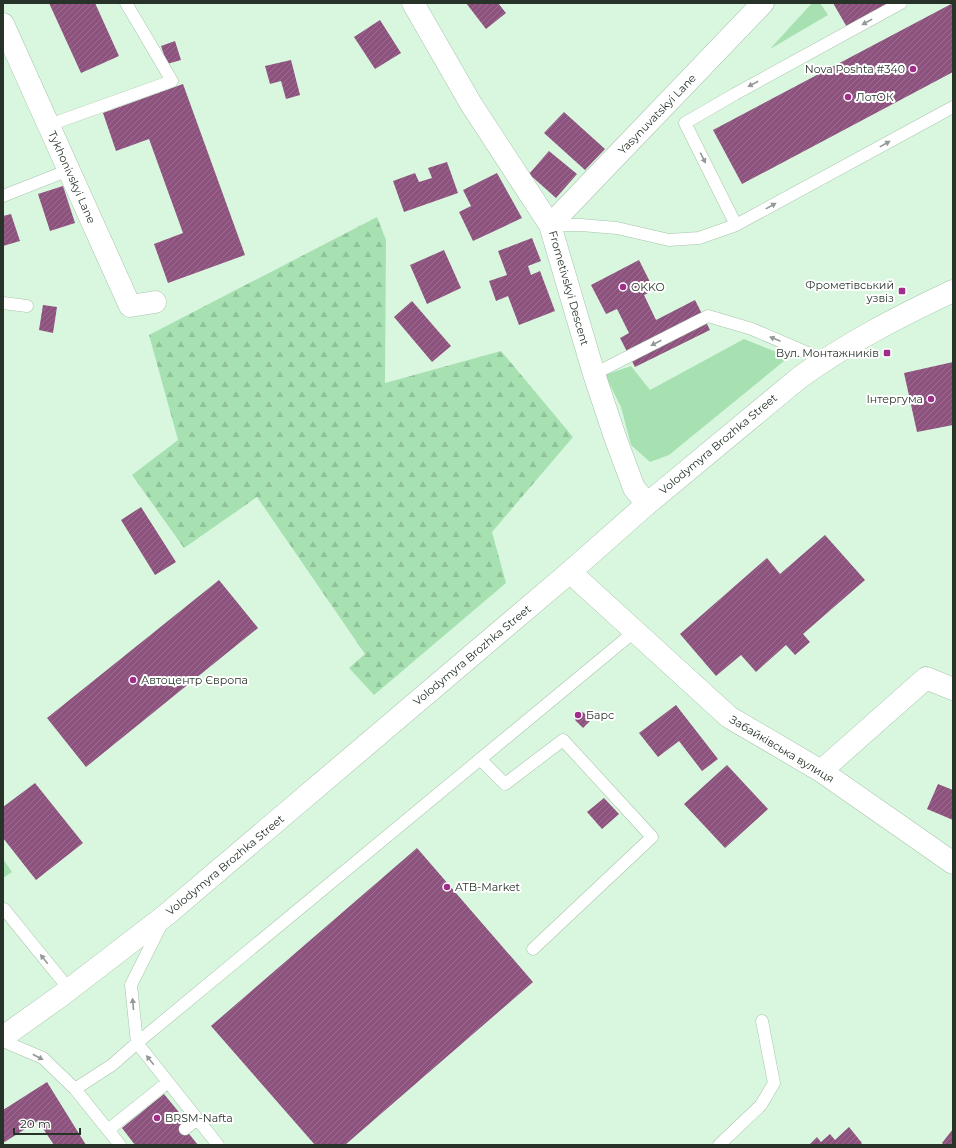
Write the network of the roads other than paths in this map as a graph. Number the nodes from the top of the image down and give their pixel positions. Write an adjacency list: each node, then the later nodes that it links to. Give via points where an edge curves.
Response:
1 (126, 3): 7 (lane, via 172,81)
2 (413, 3): 10 (street, Frometivskyi Descent, via 471,104)
3 (763, 3): 10 (street, Yasynuvatskyi Lane)
4 (901, 3): 11 (lane, one-way to 11, via 685,123)
5 (3, 24): 7 (street, Tykhonivskyi Lane)
6 (953, 106): 11 (lane, one-way to 6)
7 (48, 125): 8 (street, Tykhonivskyi Lane)
8 (69, 170): 9 (lane); 13 (street, Tykhonivskyi Lane, via 130,306)
9 (3, 196)
10 (550, 225): 11 (lane, via 617,228 669,240 699,238); 17 (street, Frometivskyi Descent)
11 (736, 225)
12 (953, 291): 16 (street, Volodymyra Brozhka Street)
13 (155, 302)
14 (3, 304): 15 (lane)
15 (27, 306)
16 (824, 360): 17 (lane, one-way to 17, via 752,328 708,316); 18 (street, Volodymyra Brozhka Street)
17 (594, 374): 18 (street, Frometivskyi Descent, via 628,473 634,488)
18 (646, 504): 19 (street, Volodymyra Brozhka Street)
19 (570, 572): 20 (street, Забайківська вулиця); 26 (street, Volodymyra Brozhka Street)
20 (634, 632): 22 (lane); 23 (street, Забайківська вулиця, via 729,717)
21 (953, 689): 23 (street, via 926,678)
22 (480, 760): 27 (lane, via 505,784 563,740 652,837); 32 (lane)
23 (821, 771): 24 (street, Забайківська вулиця)
24 (953, 862)
25 (3, 910): 28 (lane, one-way to 25)
26 (166, 915): 28 (street, Volodymyra Brozhka Street); 32 (lane, one-way to 26, via 131,985)
27 (533, 949)
28 (69, 989): 30 (street, Volodymyra Brozhka Street)
29 (762, 1022): 40 (lane, via 774,1083 761,1105)
30 (3, 1037)
31 (3, 1041): 34 (lane, one-way to 34, via 43,1058)
32 (137, 1043): 33 (lane, one-way to 32); 34 (lane, via 112,1065)
33 (168, 1082): 35 (lane); 37 (lane)
34 (75, 1089): 37 (lane)
35 (197, 1119): 36 (lane); 39 (lane)
36 (185, 1129)
37 (108, 1130): 38 (lane)
38 (120, 1145)
39 (218, 1145)
40 (719, 1145)

